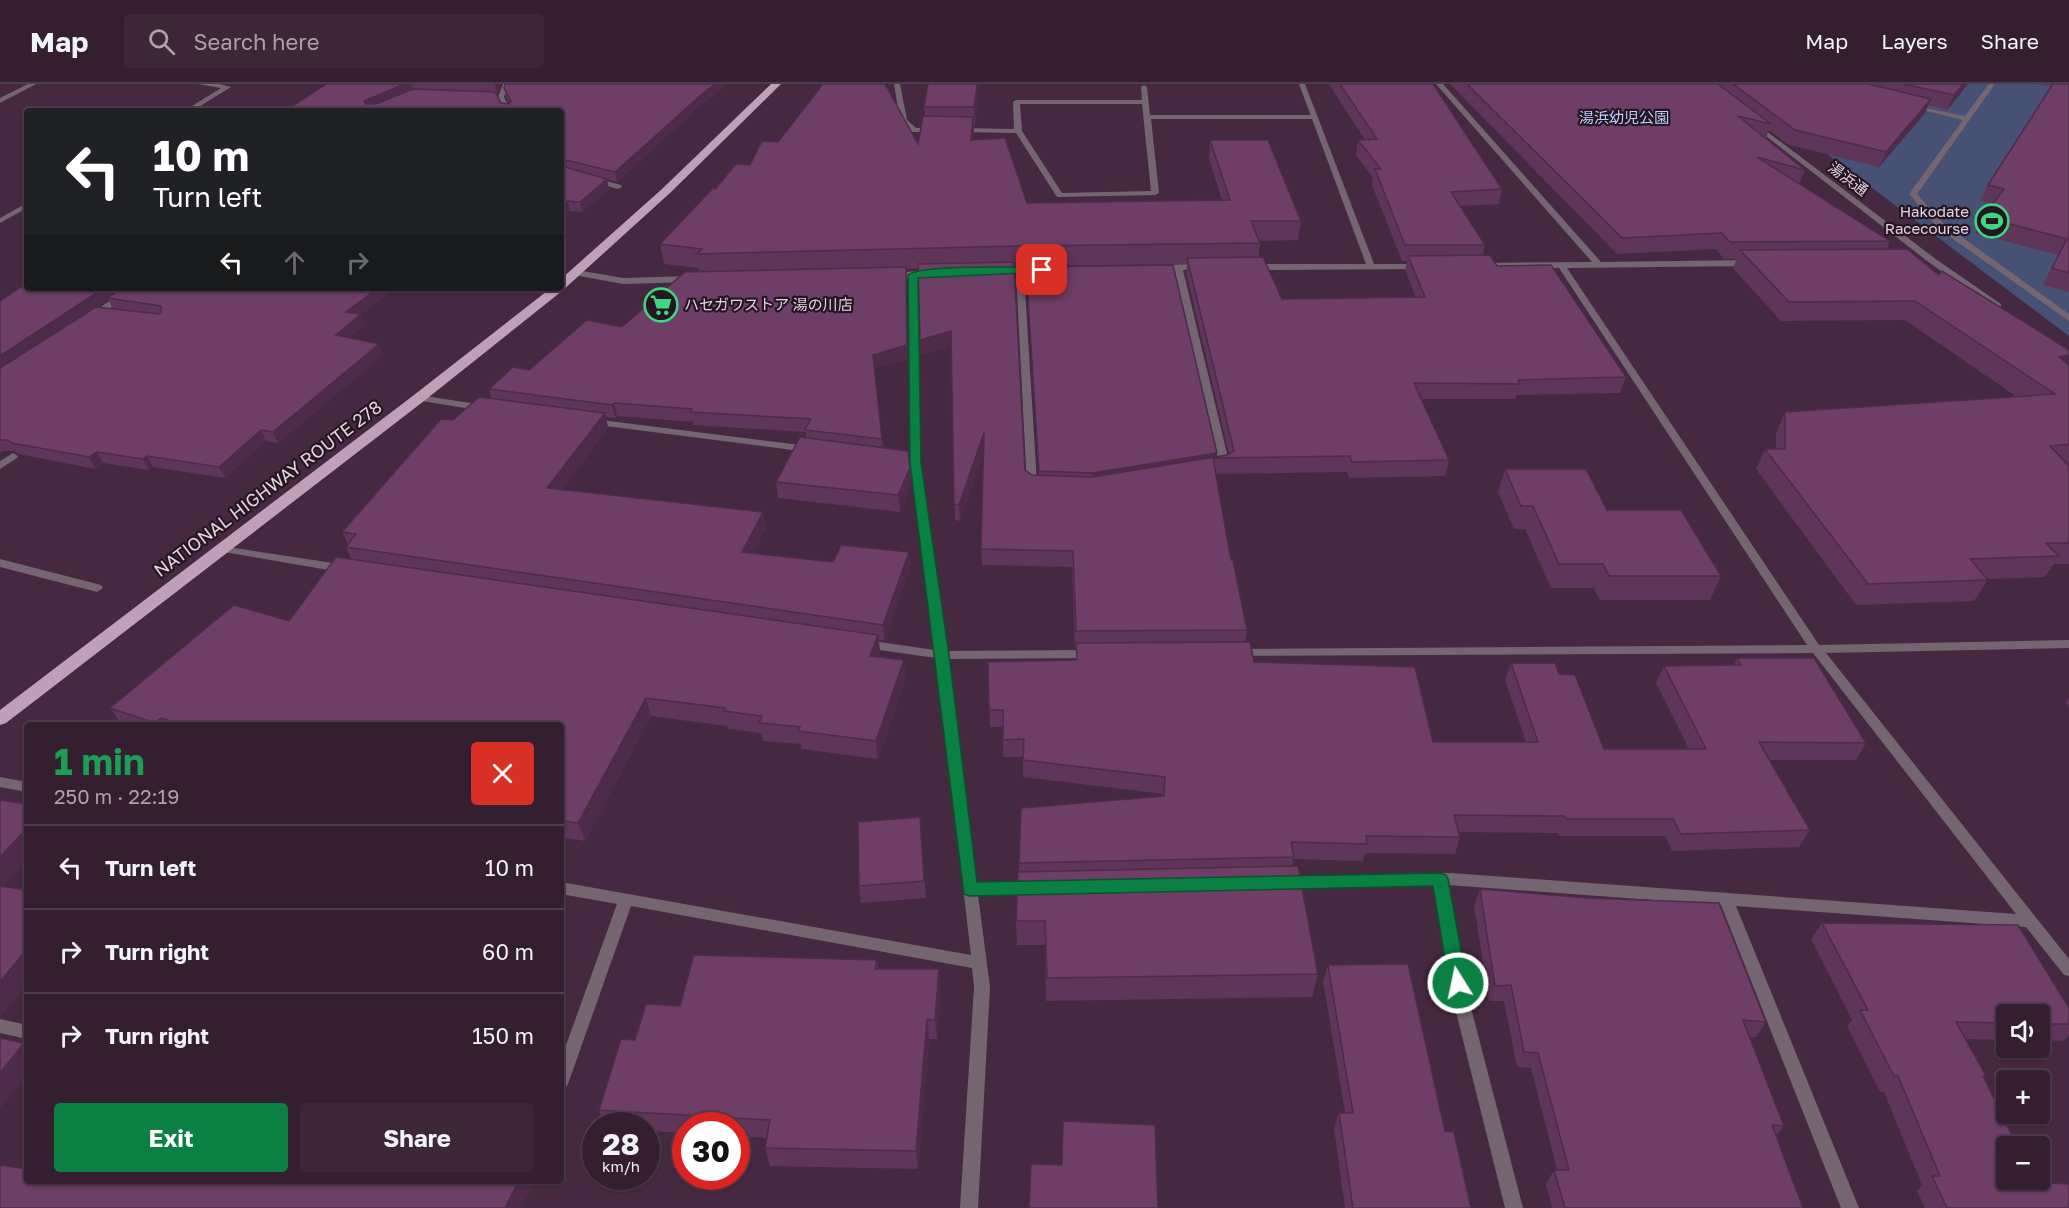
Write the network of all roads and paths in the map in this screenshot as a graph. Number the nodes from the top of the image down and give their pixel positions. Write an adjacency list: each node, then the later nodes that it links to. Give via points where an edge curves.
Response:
1 (33, 84): 12 (street)
2 (201, 84): 15 (street, via 228,87)
3 (506, 84): 11 (street)
4 (776, 84): 42 (highway, NATIONAL HIGHWAY ROUTE 278)
5 (897, 84): 21 (street, via 904,121 914,130)
6 (1302, 84): 18 (street)
7 (1439, 84): 29 (street)
8 (1992, 84): 20 (street)
9 (1144, 87): 13 (street)
10 (490, 96): 11 (street)
11 (501, 97): 16 (street)
12 (0, 101)
13 (1146, 102): 17 (street); 21 (street, via 1016,102)
14 (1902, 104): 20 (street)
15 (192, 108)
16 (506, 108)
17 (1147, 117): 18 (street); 21 (street, via 1155,193 1060,195)
18 (1314, 117): 30 (street)
19 (1746, 118): 27 (street, 湯浜通)
20 (1968, 119): 52 (street, via 1913,194 1942,227)
21 (1018, 131)
22 (564, 172): 23 (street)
23 (618, 187)
24 (24, 207): 25 (street)
25 (0, 221)
26 (1923, 262): 27 (street)
27 (1934, 262): 49 (street, 湯浜通)
28 (1760, 263): 29 (street)
29 (1598, 264): 31 (street)
30 (1370, 265): 32 (street); 36 (street)
31 (1561, 265): 33 (street); 68 (street)
32 (1433, 266)
33 (1468, 266)
34 (1178, 267): 35 (street); 37 (street); 60 (street, via 1225,466)
35 (1214, 267)
36 (1238, 267)
37 (1144, 268)
38 (1053, 270): 40 (street)
39 (987, 271): 40 (street)
40 (1020, 271): 61 (street, via 1032,486)
41 (942, 272): 43 (street)
42 (577, 273): 45 (street, via 623,280); 46 (highway, NATIONAL HIGHWAY ROUTE 278)
43 (913, 275): 44 (street); 71 (street, via 910,463)
44 (878, 276)
45 (704, 279)
46 (564, 283)
47 (130, 291): 50 (street)
48 (554, 291): 54 (highway, NATIONAL HIGHWAY ROUTE 278)
49 (2002, 309)
50 (99, 312): 51 (street); 53 (street)
51 (120, 315)
52 (2069, 318)
53 (89, 319)
54 (419, 398): 55 (street); 62 (highway, NATIONAL HIGHWAY ROUTE 278)
55 (498, 409)
56 (579, 420): 57 (street)
57 (823, 451)
58 (13, 456): 59 (street)
59 (0, 466)
60 (1214, 468)
61 (1044, 487)
62 (222, 549): 64 (street); 72 (highway, NATIONAL HIGHWAY ROUTE 278)
63 (0, 563): 65 (street)
64 (363, 571)
65 (97, 588)
66 (848, 641): 71 (street)
67 (2069, 644): 68 (street)
68 (1816, 649): 69 (street); 82 (street)
69 (1217, 653)
70 (1098, 654): 71 (street)
71 (942, 655): 79 (street)
72 (0, 719)
73 (0, 782): 74 (street)
74 (24, 787)
75 (1440, 879): 76 (street); 80 (street); 89 (street, via 1462,1004)
76 (1275, 883)
77 (1052, 887): 79 (street)
78 (564, 889): 81 (street)
79 (969, 889): 83 (street)
80 (1726, 898): 82 (street); 90 (street)
81 (626, 900): 83 (street); 87 (street)
82 (2030, 921): 84 (street)
83 (979, 963): 88 (street, via 982,987)
84 (2069, 970)
85 (0, 1026): 86 (street)
86 (24, 1031)
87 (564, 1073)
88 (969, 1208)
89 (1514, 1208)
90 (1850, 1208)

